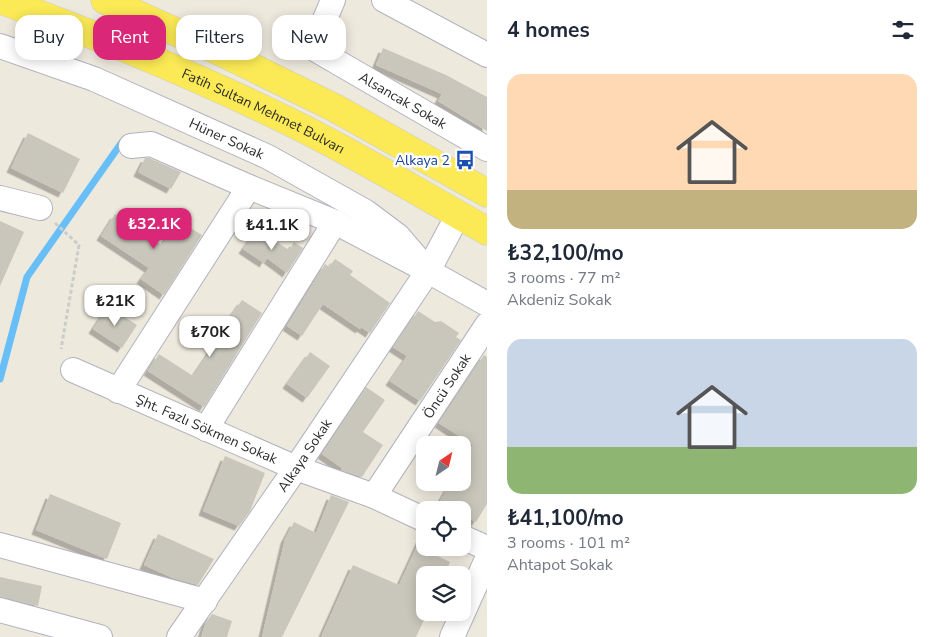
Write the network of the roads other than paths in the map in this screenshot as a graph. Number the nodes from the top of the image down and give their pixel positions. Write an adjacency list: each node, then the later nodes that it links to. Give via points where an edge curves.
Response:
1 (1, 0): 13 (main road, Fatih Sultan Mehmet Bulvarı, via 187,73 289,121)
2 (105, 0): 10 (main road, via 335,108)
3 (333, 0): 8 (street, Alsancak Sokak, via 313,48)
4 (384, 0): 6 (street)
5 (0, 46): 16 (street, Hüner Sokak, via 94,79 268,156 366,212 398,236)
6 (487, 55)
7 (131, 146): 9 (street, via 151,144)
8 (487, 149)
9 (249, 187): 14 (street); 20 (street)
10 (487, 193)
11 (0, 198): 12 (street)
12 (40, 208)
13 (458, 215): 15 (main road, Fatih Sultan Mehmet Bulvarı); 16 (street, Alkaya Sokak)
14 (335, 222): 16 (street); 21 (street)
15 (487, 231)
16 (428, 271): 17 (street); 22 (street, Alkaya Sokak)
17 (487, 304)
18 (487, 325): 23 (street, Öncü Sokak)
19 (72, 370): 20 (street, Şht. Fazlı Sökmen Sokak)
20 (118, 391): 21 (street, Şht. Fazlı Sökmen Sokak)
21 (206, 429): 22 (street, Şht. Fazlı Sökmen Sokak)
22 (296, 468): 23 (street, Şht. Fazlı Sökmen Sokak); 29 (street, Alkaya Sokak)
23 (374, 496): 24 (street, Şht. Fazlı Sökmen Sokak)
24 (416, 516)
25 (471, 541): 27 (street)
26 (0, 545): 29 (street)
27 (487, 548)
28 (487, 559): 33 (street)
29 (205, 601): 32 (street, Alkaya Sokak)
30 (0, 610): 31 (street)
31 (100, 637)
32 (179, 637)
33 (452, 637)

